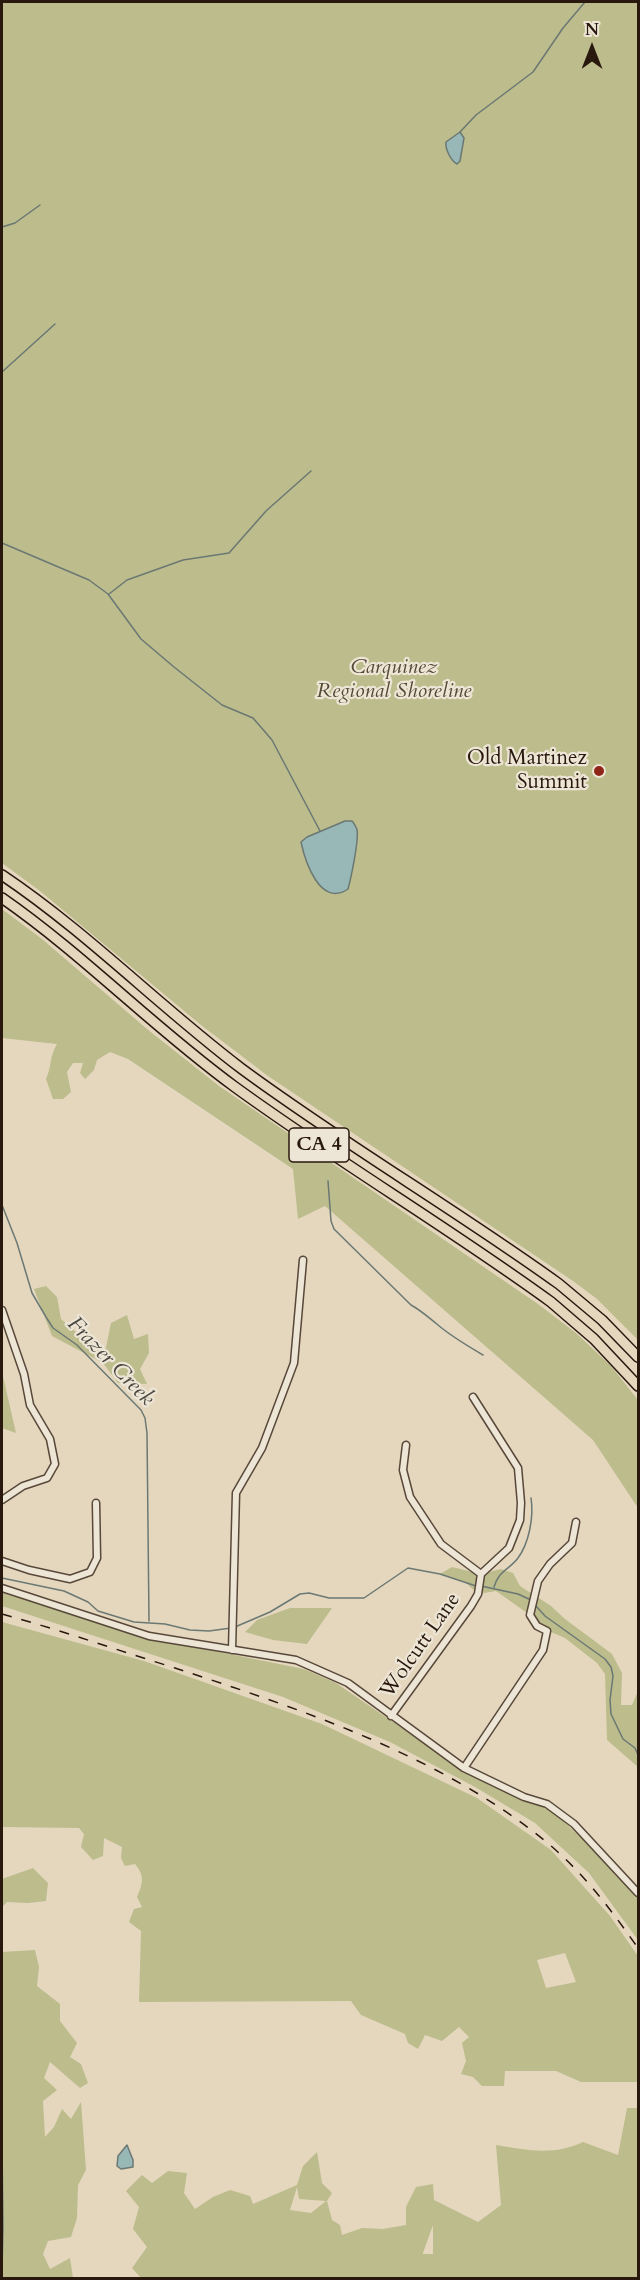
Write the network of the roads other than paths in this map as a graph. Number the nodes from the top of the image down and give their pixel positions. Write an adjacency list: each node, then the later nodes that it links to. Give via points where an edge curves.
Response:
1 (2, 875): 5 (highway, CA 4, via 243,1069 559,1284)
2 (2, 898): 6 (highway, CA 4, via 234,1087 556,1307 604,1348)
3 (303, 1260): 15 (street, via 294,1363 262,1448 236,1493)
4 (2, 1310): 9 (street, via 24,1374 30,1405 50,1439 55,1464 47,1478 23,1486)
5 (639, 1357)
6 (639, 1386)
7 (473, 1397): 13 (street, via 518,1468 521,1503 520,1520 509,1548)
8 (406, 1445): 13 (street, via 403,1470 410,1497 441,1544)
9 (2, 1500)
10 (96, 1503): 12 (street, via 97,1558 90,1572 70,1579)
11 (576, 1522): 17 (street, via 572,1543 538,1581 534,1596 530,1615 537,1626 547,1631 543,1650)
12 (2, 1561)
13 (481, 1574): 16 (street, Wolcutt Lane, via 478,1593)
14 (2, 1588): 15 (street, via 149,1636)
15 (232, 1650): 16 (street, via 296,1660 348,1683)
16 (391, 1716): 17 (street)
17 (464, 1767): 18 (street, via 547,1804 574,1824)
18 (639, 1893)

